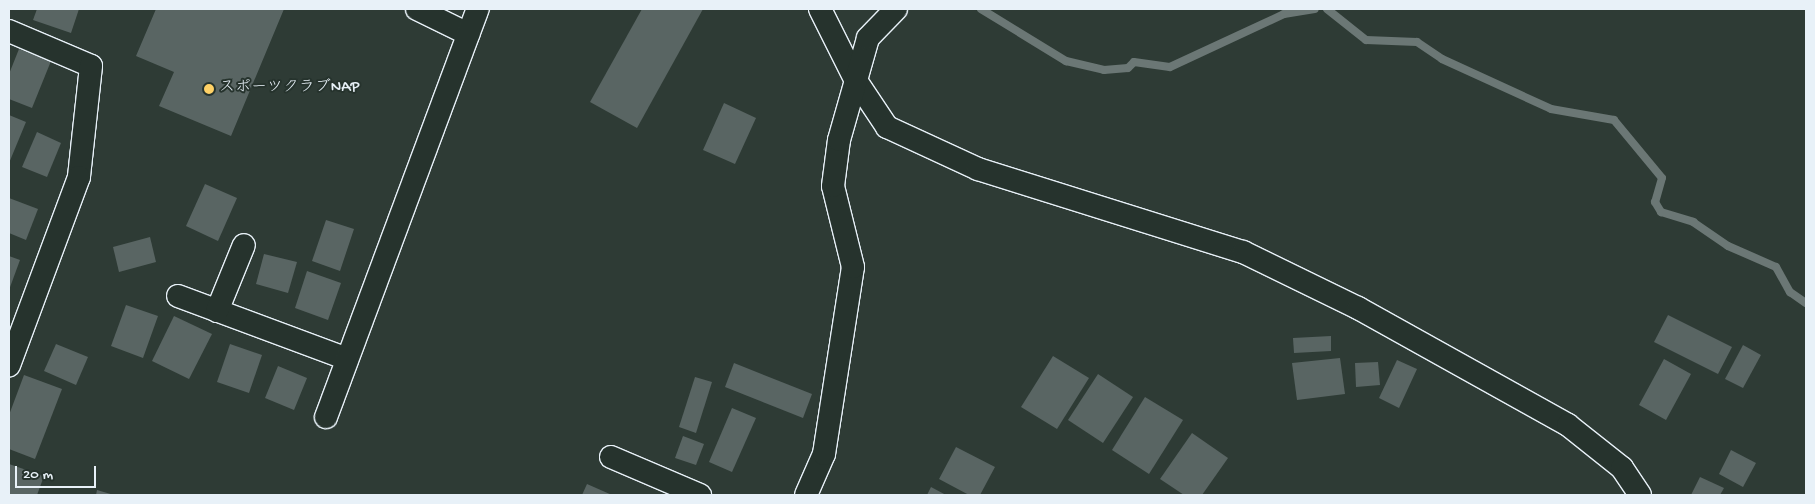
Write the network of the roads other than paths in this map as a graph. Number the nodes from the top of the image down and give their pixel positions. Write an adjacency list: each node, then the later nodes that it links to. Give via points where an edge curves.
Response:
1 (417, 9): 6 (street)
2 (478, 9): 6 (street)
3 (820, 9): 7 (street)
4 (896, 9): 7 (street, via 868,38)
5 (9, 31): 12 (street, via 91,66 79,177)
6 (468, 34): 11 (street)
7 (855, 79): 17 (street, via 833,186 852,267 824,454); 18 (street, via 887,127 978,169 1242,252 1358,308 1568,425 1622,468)
8 (244, 245): 10 (street)
9 (178, 296): 10 (street)
10 (217, 311): 11 (street)
11 (347, 359): 13 (street)
12 (9, 366)
13 (326, 417)
14 (610, 457): 15 (street)
15 (662, 488): 16 (street)
16 (700, 495)
17 (806, 495)
18 (1640, 495)

